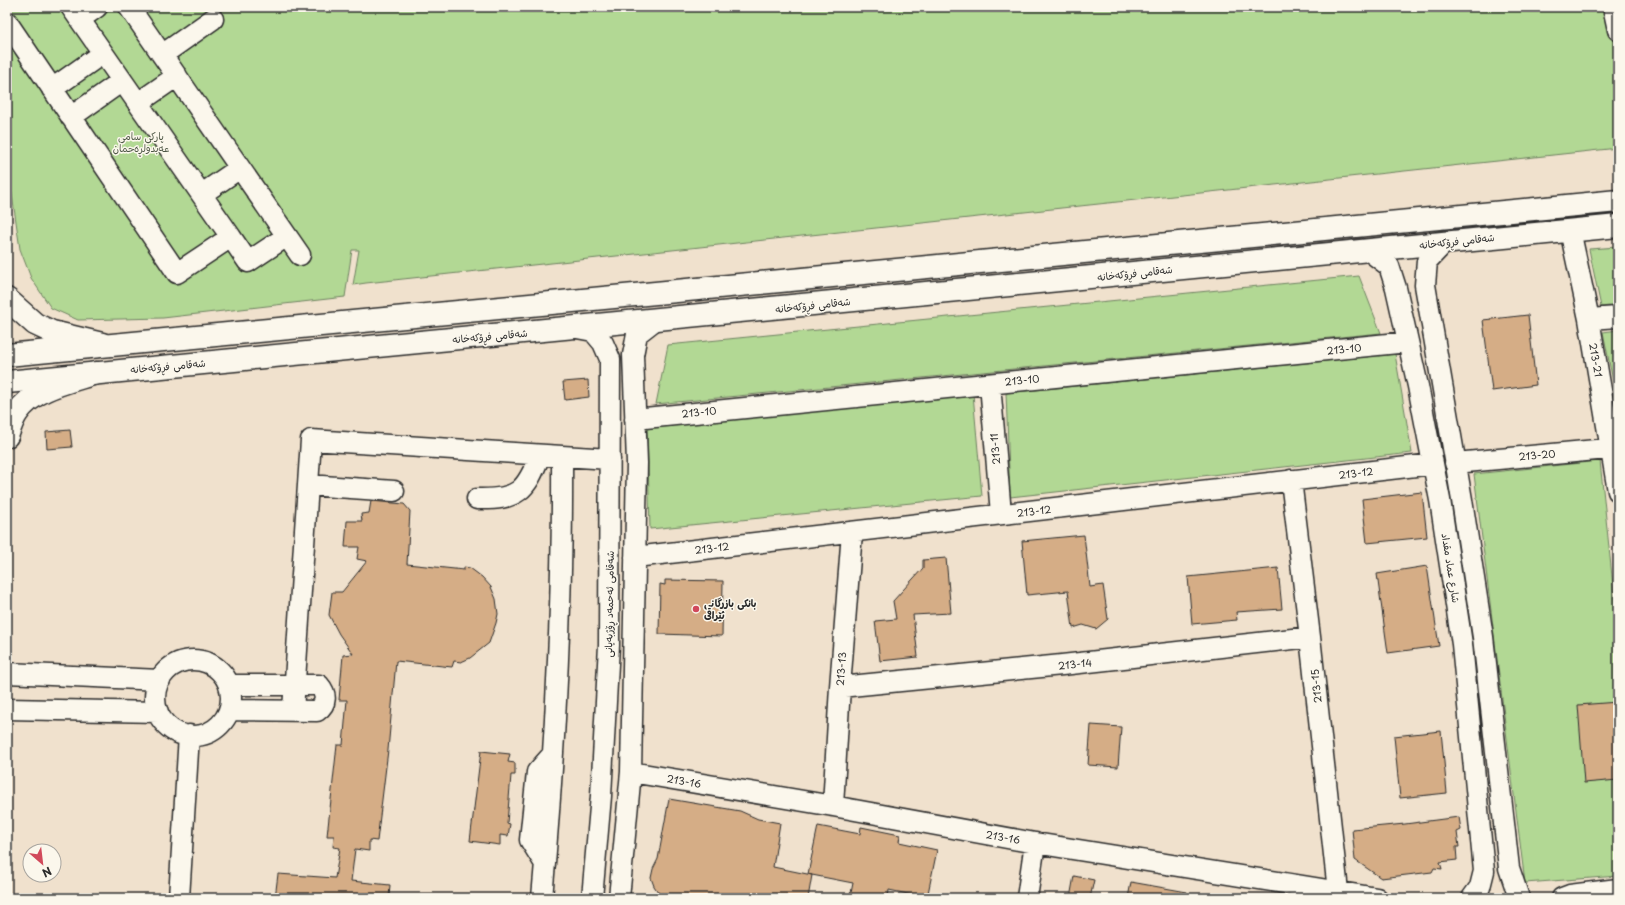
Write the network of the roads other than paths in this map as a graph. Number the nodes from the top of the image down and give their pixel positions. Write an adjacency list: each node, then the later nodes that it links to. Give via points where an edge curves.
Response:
1 (97, 7): 4 (street)
2 (129, 7): 9 (street)
3 (1613, 7): 7 (street)
4 (76, 13): 8 (street)
5 (214, 19): 9 (street)
6 (7, 22): 12 (street)
7 (1618, 30)
8 (103, 53): 11 (street); 12 (street)
9 (162, 55): 10 (street)
10 (177, 76): 13 (street); 15 (street)
11 (122, 80): 13 (street); 14 (street)
12 (52, 89): 14 (street)
13 (138, 103): 16 (street)
14 (71, 116): 21 (street, via 178,273)
15 (240, 168): 16 (street); 20 (street)
16 (202, 194): 21 (street)
17 (1618, 201): 31 (main road)
18 (1618, 226): 19 (main road, شەقامی فڕۆکەخانە)
19 (1570, 230): 22 (main road, شەقامی فڕۆکەخانە); 27 (street, 213-21)
20 (288, 236): 21 (street, via 248,262); 24 (street)
21 (231, 237)
22 (1444, 243): 23 (main road, شەقامی فڕۆکەخانە); 44 (street, شارع عماد مقداد, via 1427,261 1425,285)
23 (1368, 250): 28 (main road, شەقامی فڕۆکەخانە); 30 (street, شارع عماد مقداد, via 1389,266)
24 (300, 255)
25 (7, 299): 31 (main road, via 35,324 52,332)
26 (1618, 317): 27 (street)
27 (1589, 319): 40 (street, 213-21)
28 (655, 320): 29 (main road, شەقامی فڕۆکەخانە); 32 (street, via 637,334)
29 (577, 328): 33 (street, شەقامی ئەحمەد ڕۆژبەیانی, via 593,331); 35 (main road, شەقامی فڕۆکەخانە)
30 (1408, 342): 37 (street, 213-10); 45 (street, شارع عماد مقداد)
31 (102, 344): 34 (main road)
32 (634, 350): 33 (street, via 631,345 624,342); 38 (street)
33 (608, 352): 43 (street, شەقامی ئەحمەد ڕۆژبەیانی)
34 (7, 355)
35 (96, 373): 36 (main road, شەقامی فڕۆکەخانە); 39 (main road, via 35,395 16,414)
36 (7, 382)
37 (990, 384): 38 (street, 213-10); 51 (street, 213-11)
38 (635, 419): 53 (street)
39 (7, 436)
40 (1615, 448): 44 (street, 213-20); 49 (street, 213-21)
41 (540, 455): 42 (street); 47 (street, via 311,440); 50 (street, via 526,485 514,494 498,500)
42 (562, 456): 43 (street); 73 (street, via 562,544 553,754)
43 (610, 459): 56 (street, شەقامی ئەحمەد ڕۆژبەیانی)
44 (1455, 463): 79 (street, شارع عماد مقداد, via 1483,637 1509,868)
45 (1433, 464): 46 (street, 213-12); 78 (street, شارع عماد مقداد, via 1462,644 1484,871 1480,887)
46 (1291, 480): 51 (street, 213-12); 54 (street, 213-15)
47 (308, 485): 48 (street); 60 (street)
48 (394, 491)
49 (1618, 491)
50 (477, 499)
51 (1001, 514): 52 (street, 213-12)
52 (852, 532): 53 (street, 213-12); 61 (street, 213-13)
53 (635, 558): 57 (street)
54 (1310, 637): 61 (street, 213-14); 71 (street, 213-15)
55 (7, 673): 58 (street)
56 (608, 675): 57 (street); 74 (street, شەقامی ئەحمەد ڕۆژبەیانی)
57 (632, 675): 67 (street)
58 (160, 680): 59 (street, via 174,665 193,660 213,665 221,671); 65 (street, via 155,696)
59 (229, 685): 60 (street); 63 (street)
60 (295, 685): 64 (street); 64 (street, via 319,685 324,689 325,702 317,711)
61 (840, 687): 68 (street, 213-13)
62 (7, 709): 65 (street)
63 (230, 710): 64 (street); 66 (street, via 225,719 210,732)
64 (293, 710)
65 (158, 712): 66 (street, via 170,728)
66 (189, 736): 72 (street)
67 (631, 772): 68 (street, 213-16); 75 (street)
68 (833, 806): 69 (street, 213-16)
69 (1035, 843): 71 (street, 213-16); 76 (street)
70 (1618, 889): 80 (street)
71 (1338, 891): 77 (street, 213-16)
72 (179, 898)
73 (542, 898)
74 (592, 898)
75 (619, 898)
76 (1027, 898)
77 (1377, 898)
78 (1472, 898)
79 (1519, 898)
80 (1562, 898)

